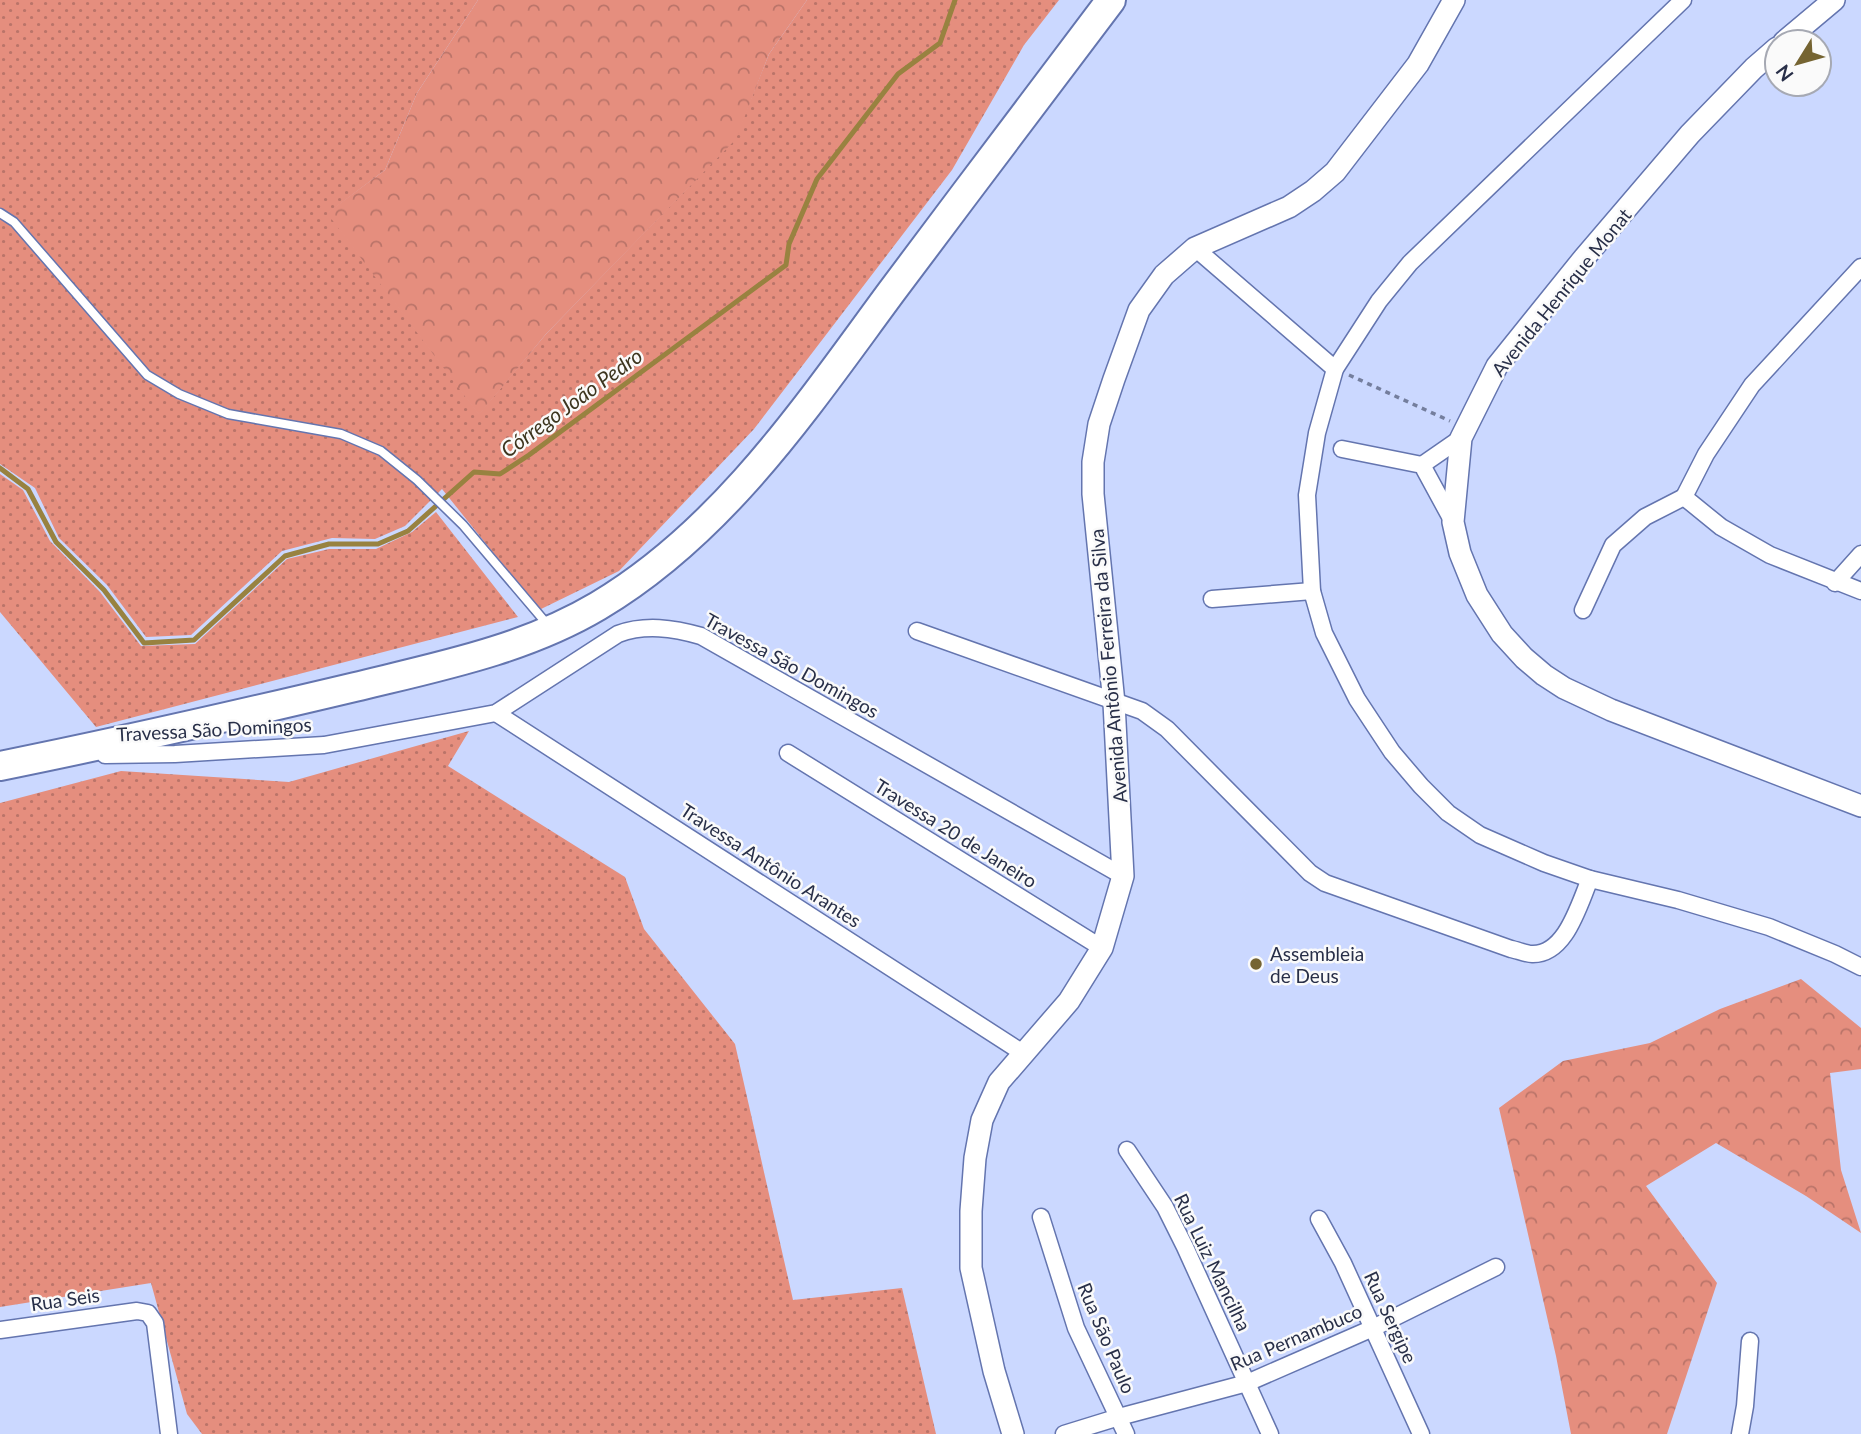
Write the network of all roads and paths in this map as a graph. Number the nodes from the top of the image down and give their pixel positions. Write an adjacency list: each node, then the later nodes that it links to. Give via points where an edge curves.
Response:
1 (1111, 0): 22 (highway, via 797,419 744,482 649,573 596,608)
2 (1454, 0): 8 (street, Avenida Antônio Ferreira da Silva, via 1418,64 1335,172 1289,207)
3 (1683, 0): 10 (street, via 1410,263)
4 (1834, 0): 5 (street)
5 (1801, 28)
6 (1763, 60): 11 (street, Avenida Henrique Monat, via 1690,134 1497,366)
7 (0, 213): 22 (lane, via 14,222 147,375 228,414 341,434 381,451 463,525)
8 (1195, 248): 10 (street); 24 (street, Avenida Antônio Ferreira da Silva, via 1164,275 1139,310 1099,424 1093,494)
9 (1861, 267): 14 (street, via 1752,385 1712,444)
10 (1335, 369): 11 (path); 18 (street, via 1317,433 1307,495)
11 (1463, 433): 13 (street); 15 (street, Avenida Henrique Monat)
12 (1342, 449): 13 (street)
13 (1422, 465): 15 (street)
14 (1684, 497): 17 (street, via 1721,527 1770,555); 21 (street, via 1645,517 1613,545)
15 (1453, 522): 29 (street, Avenida Henrique Monat, via 1477,595 1502,634 1544,675 1611,710)
16 (1861, 554): 17 (street)
17 (1835, 583): 19 (street)
18 (1312, 591): 20 (street); 31 (street, via 1324,633 1357,699 1392,752 1448,813 1480,835)
19 (1861, 591)
20 (1212, 599)
21 (1583, 610)
22 (552, 629): 27 (highway, via 471,658)
23 (917, 631): 24 (street)
24 (1114, 703): 30 (street, Avenida Antônio Ferreira da Silva); 31 (street, via 1142,712 1167,729 1325,883 1533,954 1551,949 1564,936)
25 (496, 713): 27 (street, Travessa São Domingos, via 324,745); 30 (street, Travessa São Domingos, via 618,634 633,628 676,629 701,636); 34 (street, Travessa Antônio Arantes)
26 (788, 753): 32 (street, Travessa 20 de Janeiro)
27 (54, 755): 28 (highway)
28 (0, 766)
29 (1861, 806)
30 (1123, 876): 32 (street, Avenida Antônio Ferreira da Silva)
31 (1590, 879): 33 (street, via 1769,927)
32 (1102, 948): 34 (street, Avenida Antônio Ferreira da Silva, via 1069,1000)
33 (1861, 967)
34 (1023, 1053): 45 (street, Avenida Antônio Ferreira da Silva, via 999,1082 982,1120 971,1211 971,1268)
35 (1127, 1150): 42 (street, Rua Luiz Mancilha, via 1165,1207)
36 (1041, 1217): 43 (street, Rua São Paulo, via 1076,1328)
37 (1319, 1219): 39 (street, Rua Sergipe)
38 (1496, 1267): 39 (street, Rua Pernambuco)
39 (1373, 1328): 42 (street, Rua Pernambuco); 49 (street, Rua Sergipe)
40 (0, 1330): 44 (street, Rua Seis, via 148,1313 155,1323)
41 (1750, 1341): 50 (street)
42 (1247, 1383): 43 (street, Rua Pernambuco); 48 (street, Rua Luiz Mancilha)
43 (1119, 1417): 46 (street, Rua Pernambuco); 47 (street, Rua São Paulo)
44 (169, 1434)
45 (1013, 1434)
46 (1064, 1434)
47 (1126, 1434)
48 (1270, 1434)
49 (1421, 1434)
50 (1740, 1434)

